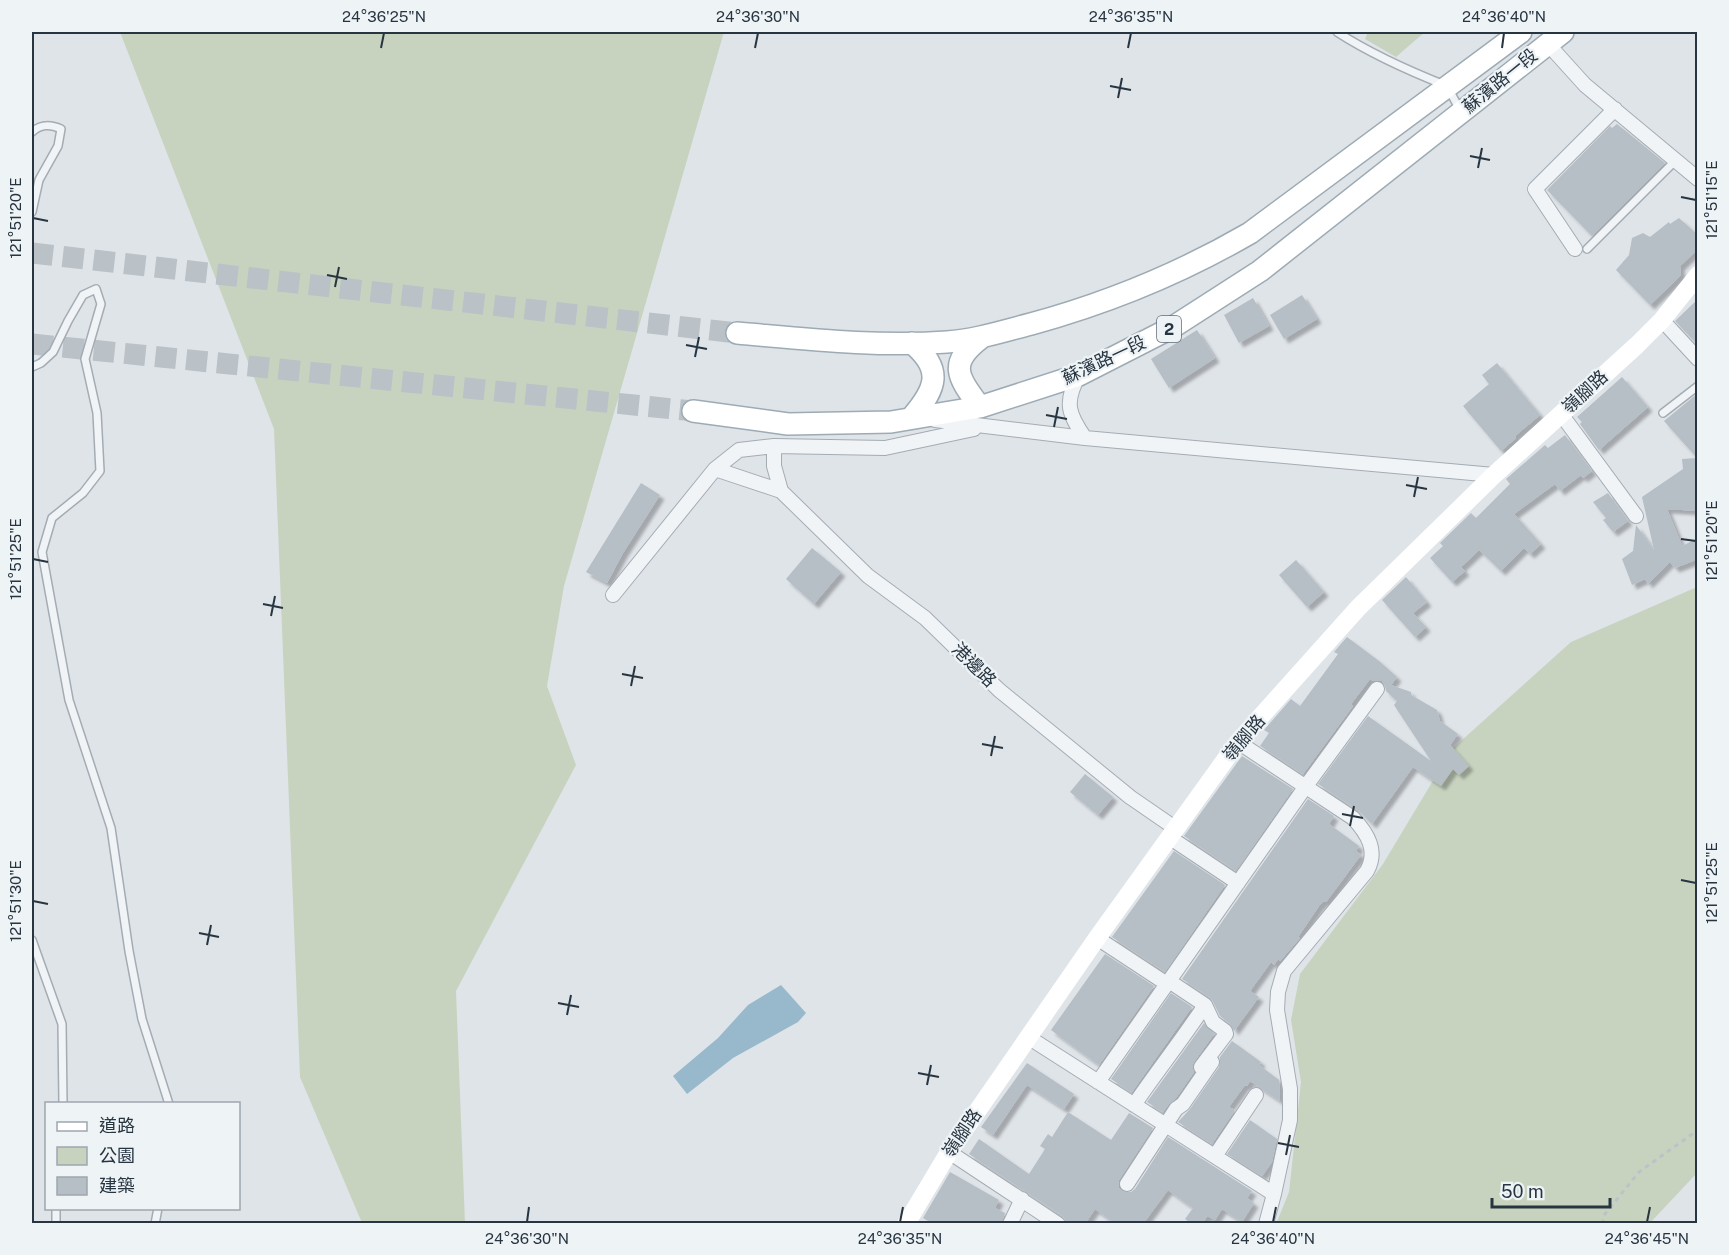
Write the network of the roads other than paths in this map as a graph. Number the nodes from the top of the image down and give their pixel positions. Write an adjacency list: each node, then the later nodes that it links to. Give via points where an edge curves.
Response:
1 (1337, 32): 4 (lane, via 1360,47)
2 (1521, 32): 4 (main road, 蘇濱路一段)
3 (1555, 38): 5 (street, via 1585,85); 6 (main road, 蘇濱路一段 / 2)
4 (1447, 86): 6 (lane); 15 (main road, 蘇濱路一段, via 1250,233 1206,258 1068,314)
5 (1615, 109): 8 (street); 11 (street, via 1536,189)
6 (1461, 112): 19 (main road, 蘇濱路一段 / 2, via 1260,272 1173,327)
7 (32, 132): 10 (lane, via 51,124 61,129 58,146 39,180)
8 (1675, 161): 9 (street); 11 (lane)
9 (1698, 179)
10 (32, 212)
11 (1581, 249)
12 (1698, 275): 13 (street, 嶺腳路)
13 (1662, 320): 17 (street); 23 (street, 嶺腳路)
14 (737, 333): 16 (main road, 蘇濱路一段)
15 (981, 338): 16 (main road, 蘇濱路一段); 24 (main road, via 961,356 959,373)
16 (912, 343): 25 (main road, via 926,355 933,381 922,406)
17 (1698, 359)
18 (32, 366): 48 (lane, via 42,363 53,352 83,295 96,290 101,304 85,358 97,413 100,471 83,493 52,518 42,552 69,700 111,828 142,1018)
19 (1079, 375): 24 (main road, 蘇濱路一段 / 2); 26 (street, via 1070,391 1069,409)
20 (1698, 386): 22 (lane)
21 (693, 411): 25 (main road, 蘇濱路一段 / 2, via 788,424 891,422)
22 (1663, 413)
23 (1561, 414): 29 (street, 嶺腳路); 31 (street)
24 (983, 416): 25 (main road, 蘇濱路一段 / 2); 26 (street); 27 (street, via 885,448)
25 (912, 417)
26 (1085, 438): 29 (street)
27 (774, 446): 28 (street, via 739,450); 30 (street, via 774,466)
28 (715, 469): 30 (street); 32 (street)
29 (1494, 475): 34 (street, 嶺腳路, via 1358,609)
30 (781, 491): 36 (street, 港邊路, via 868,576 925,618 999,690)
31 (1636, 516)
32 (613, 595)
33 (1377, 689): 35 (street)
34 (1238, 742): 35 (street); 36 (street, 嶺腳路)
35 (1306, 786): 37 (street); 54 (street, via 1353,819 1367,837 1373,854 1367,871 1284,972 1278,992 1290,1103)
36 (1172, 833): 37 (street, 港邊路); 38 (street, 嶺腳路)
37 (1238, 883): 40 (street)
38 (1097, 938): 40 (street); 42 (street, 嶺腳路)
39 (32, 940): 47 (lane, via 62,1024)
40 (1168, 982): 41 (street); 45 (street)
41 (1205, 1005): 44 (street, via 1213,1022 1226,1034); 49 (street)
42 (1028, 1037): 45 (street); 51 (street, 嶺腳路)
43 (1212, 1062): 50 (street)
44 (1191, 1081)
45 (1098, 1082): 49 (street)
46 (1256, 1095): 52 (street)
47 (63, 1102)
48 (168, 1102)
49 (1134, 1106): 50 (street)
50 (1166, 1125): 52 (street); 53 (street)
51 (949, 1152): 55 (street); 56 (street, 嶺腳路)
52 (1215, 1156): 54 (street)
53 (1127, 1184)
54 (1274, 1194): 59 (street)
55 (1022, 1199): 57 (street); 58 (street)
56 (906, 1224)
57 (1010, 1224)
58 (1058, 1224)
59 (1266, 1224)

